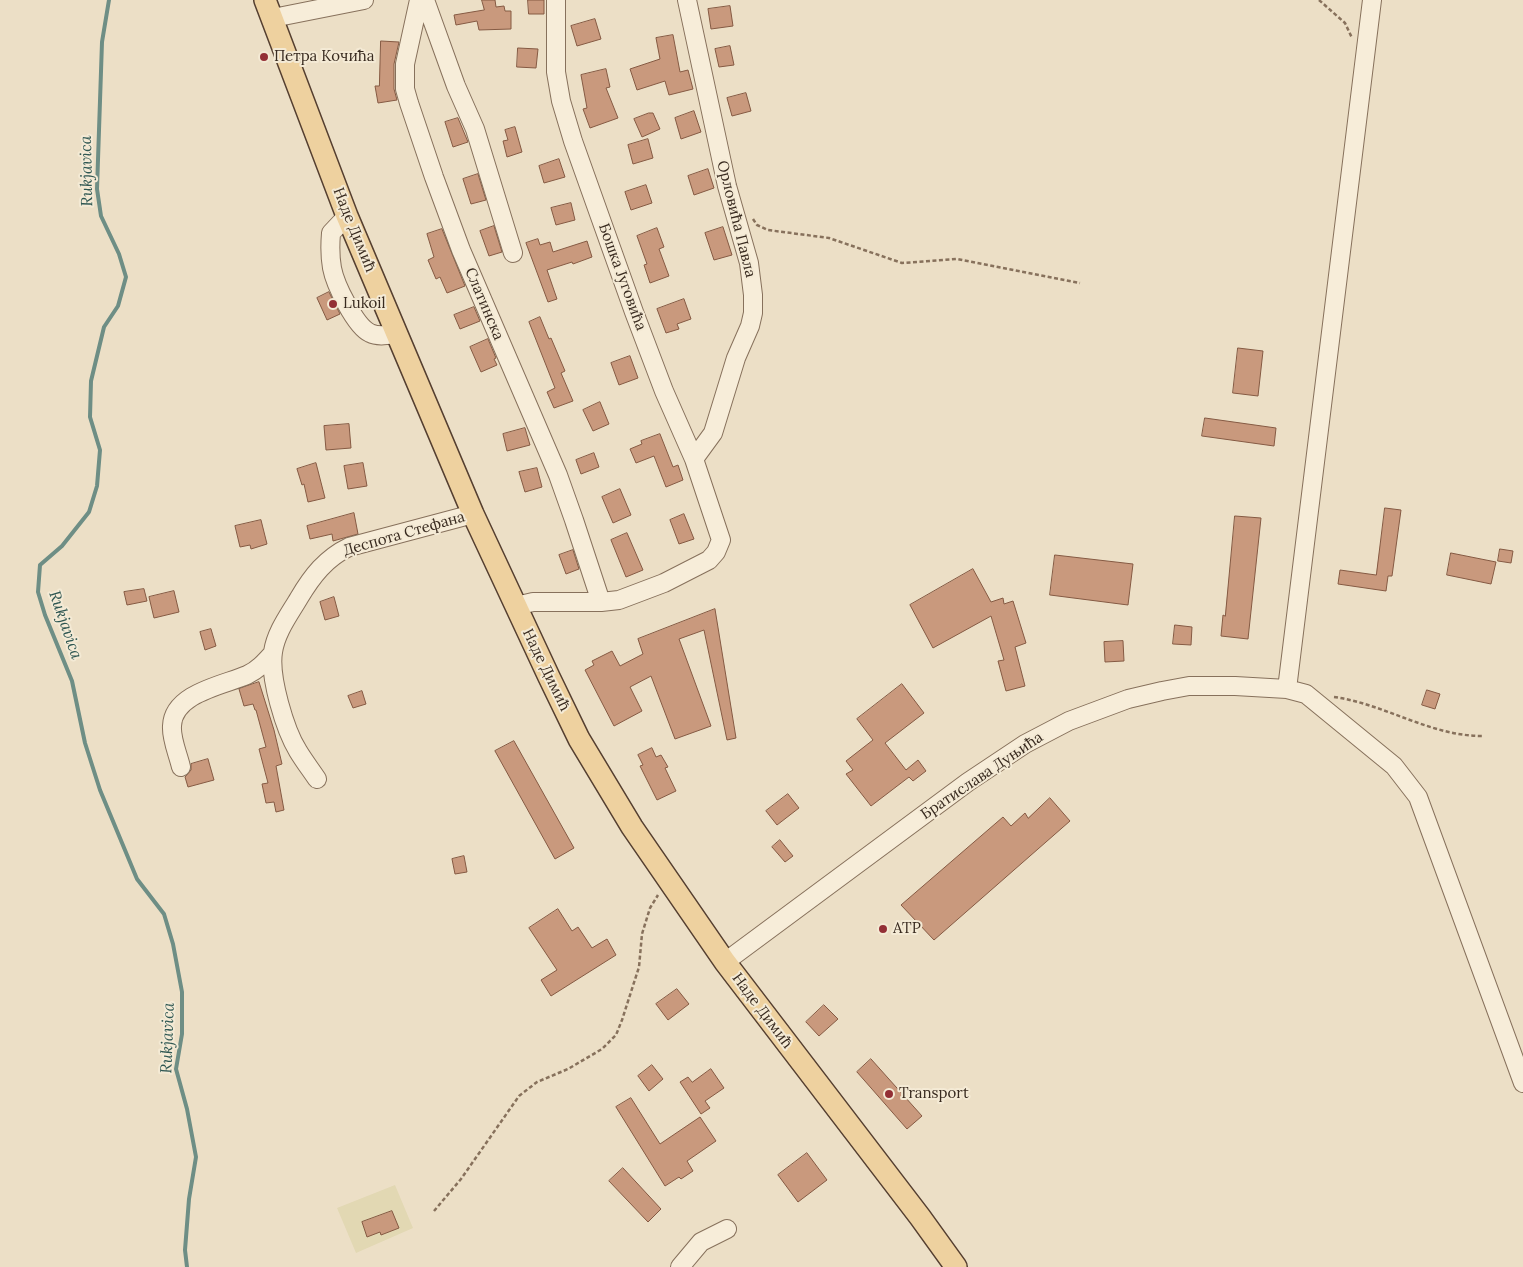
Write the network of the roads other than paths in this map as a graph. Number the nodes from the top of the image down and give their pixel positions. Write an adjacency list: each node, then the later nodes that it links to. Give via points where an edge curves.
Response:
1 (364, 0): 7 (street)
2 (419, 0): 13 (street, Слатинска, via 405,64 405,89 409,103 461,250 558,475)
3 (424, 0): 9 (street, via 475,129)
4 (556, 0): 11 (street, Бошка Југовића, via 556,72 573,142 634,312)
5 (687, 0): 11 (street, Орловића Павла, via 726,186 749,263 753,295 750,326 736,358 713,433)
6 (1372, 0): 16 (street)
7 (269, 9): 8 (main road, Наде Димић)
8 (348, 216): 10 (main road, Наде Димић); 10 (street, via 331,233 332,270 358,323 370,333)
9 (513, 252)
10 (397, 334): 12 (main road, Наде Димић)
11 (694, 459): 13 (street, Бошка Југовића, via 720,533 719,546 709,560 664,583 619,600)
12 (473, 514): 14 (main road, Наде Димић); 15 (street, Деспота Стефана, via 336,553 306,586 282,628)
13 (601, 602): 14 (street, via 533,602)
14 (516, 606): 19 (main road, Наде Димић, via 580,738 624,814)
15 (273, 653): 17 (street, Деспота Стефана, via 262,667 197,692 180,707 172,725); 18 (street, Деспота Стефана, via 274,680 289,733)
16 (1288, 689): 19 (street, Братислава Дуњића, via 1189,686 1128,699 1069,721 1025,744 968,782); 20 (street, Братислава Дуњића, via 1306,694 1394,766 1418,797)
17 (181, 767)
18 (318, 779)
19 (725, 962): 23 (main road, Наде Димић)
20 (1523, 1083)
21 (726, 1229): 22 (street, via 701,1242)
22 (680, 1267)
23 (956, 1267)

